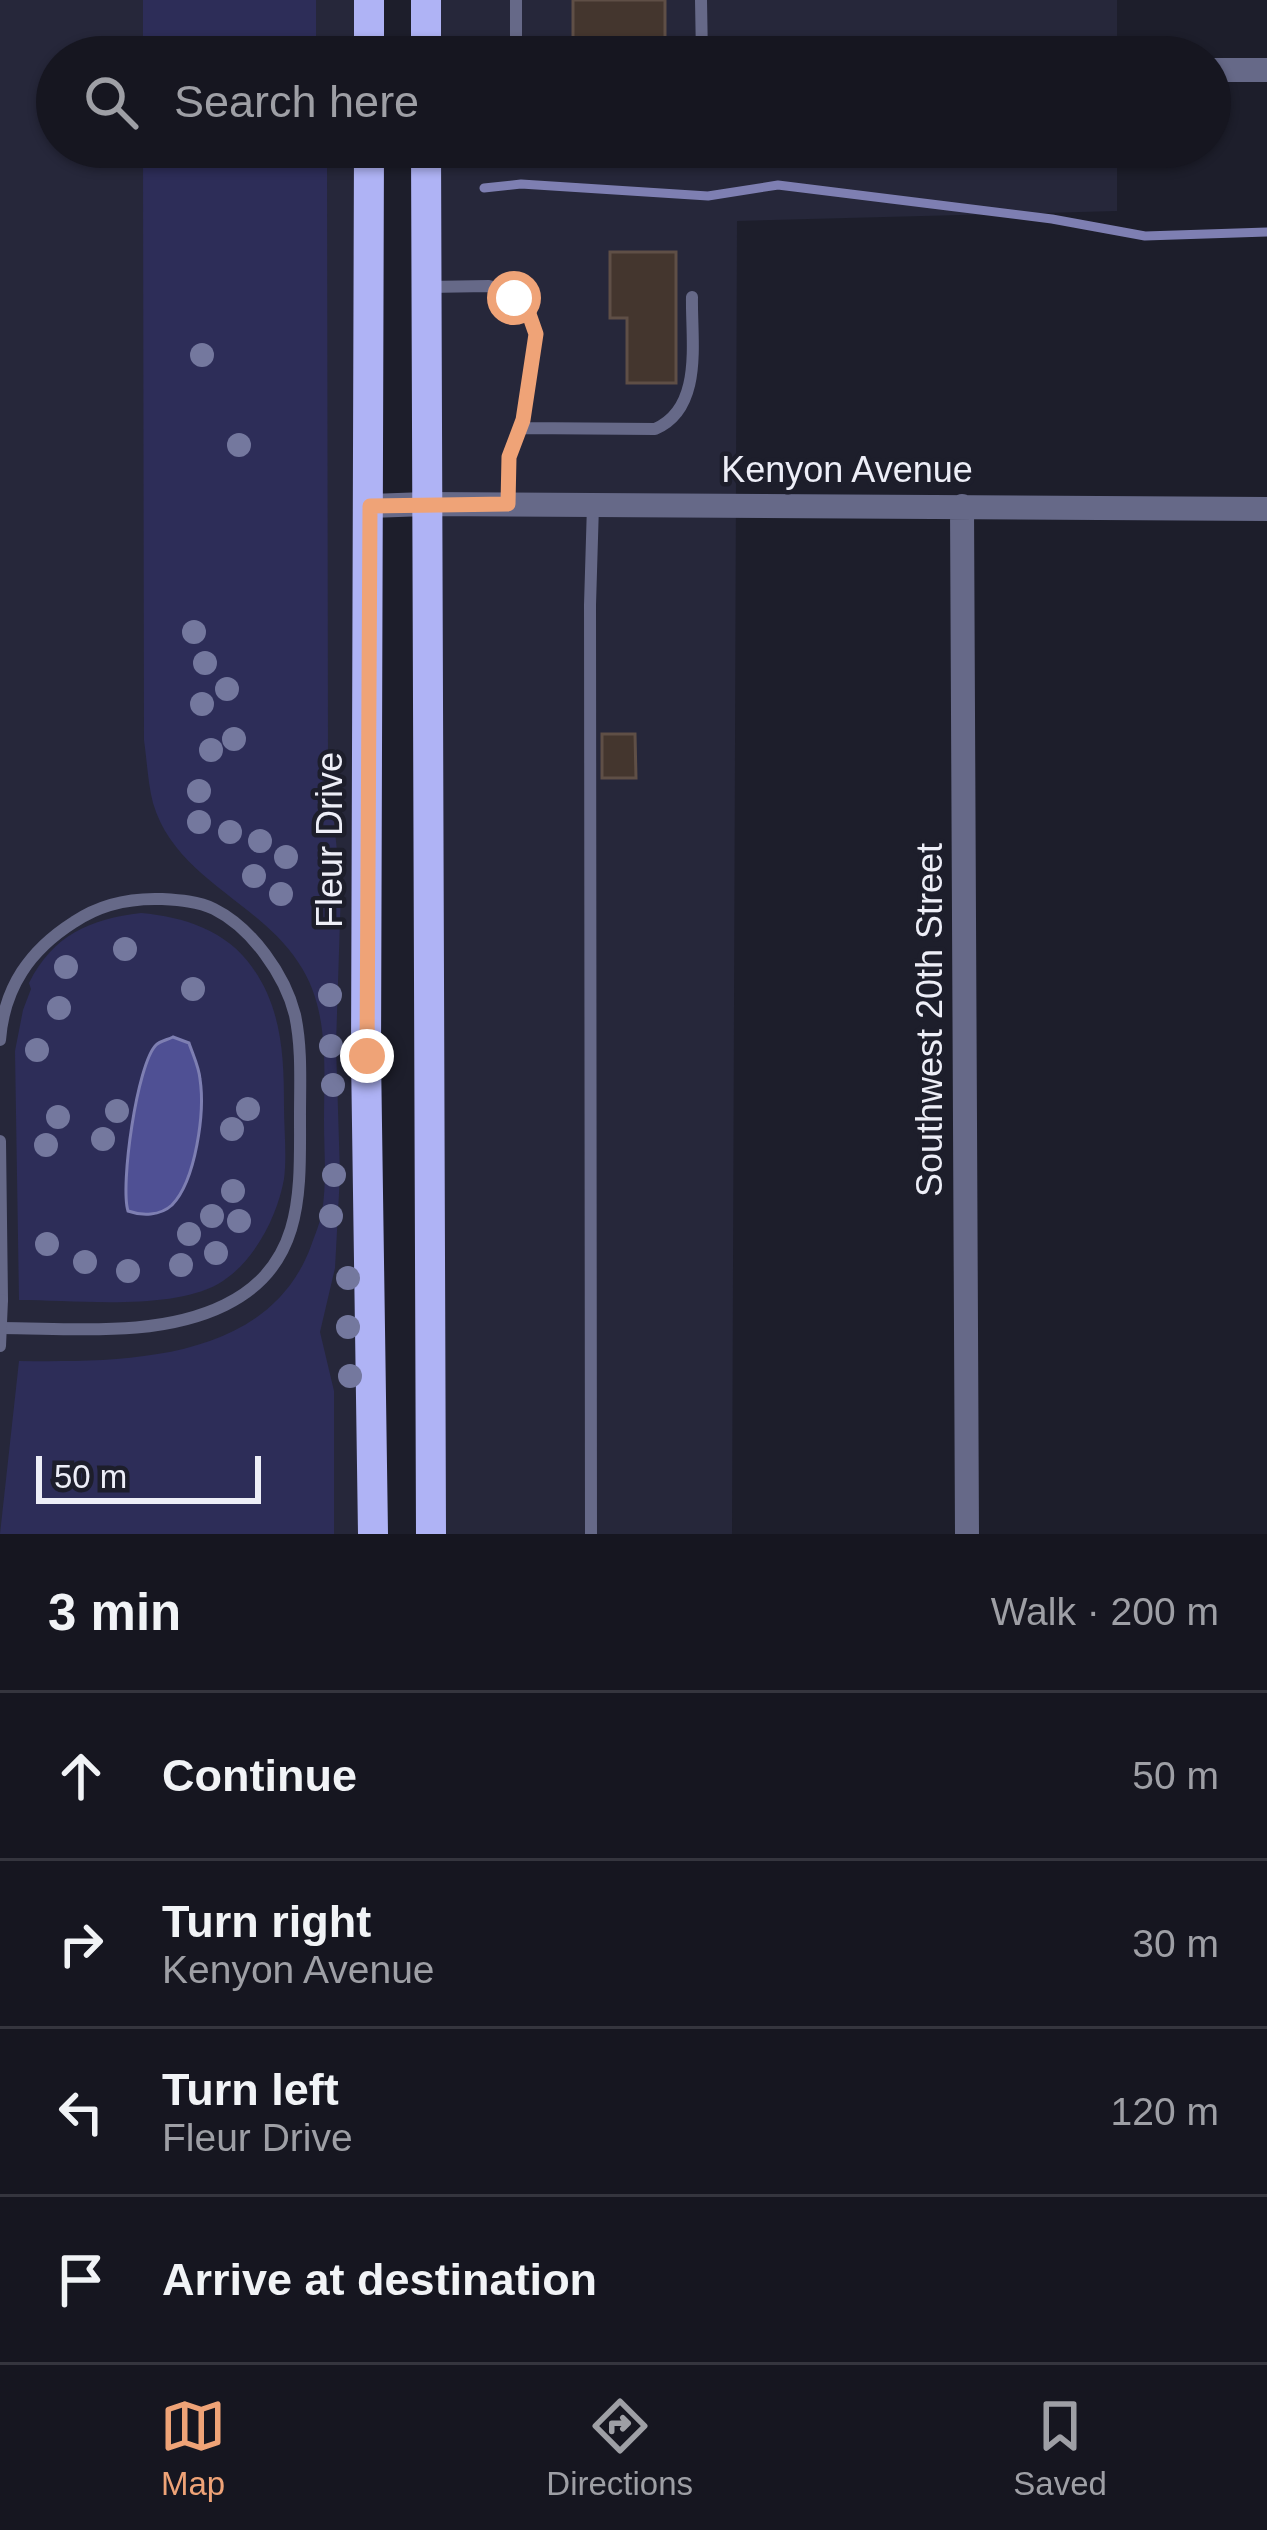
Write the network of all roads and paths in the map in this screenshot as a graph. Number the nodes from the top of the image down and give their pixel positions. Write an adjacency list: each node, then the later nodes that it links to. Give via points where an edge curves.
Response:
1 (369, 0): 5 (main road)
2 (426, 0): 6 (main road)
3 (516, 0): 7 (lane)
4 (701, 0): 8 (lane)
5 (369, 36)
6 (426, 36)
7 (516, 36)
8 (702, 36)
9 (1231, 70): 10 (street)
10 (1267, 70)
11 (369, 168): 19 (main road, Fleur Drive)
12 (426, 168): 13 (main road)
13 (426, 287): 15 (lane, via 502,289 529,314 536,334); 16 (main road)
14 (692, 297): 15 (lane, via 691,382 664,424)
15 (519, 428): 17 (lane)
16 (426, 504): 17 (street, Kenyon Avenue); 19 (street, Kenyon Avenue); 28 (main road)
17 (508, 504): 18 (street, Kenyon Avenue)
18 (592, 505): 20 (street, Kenyon Avenue); 29 (lane)
19 (370, 506): 27 (main road, Fleur Drive)
20 (962, 506): 21 (street, Kenyon Avenue); 30 (street, Southwest 20th Street)
21 (1267, 508)
22 (0, 1040): 25 (lane, via 8,995 39,948 108,905 181,900 214,909 269,959 294,1013 300,1066 294,1225 260,1281 182,1321)
23 (0, 1141): 24 (lane)
24 (2, 1300): 26 (lane, bridge)
25 (0, 1328)
26 (0, 1346)
27 (373, 1534)
28 (431, 1534)
29 (591, 1534)
30 (967, 1534)

